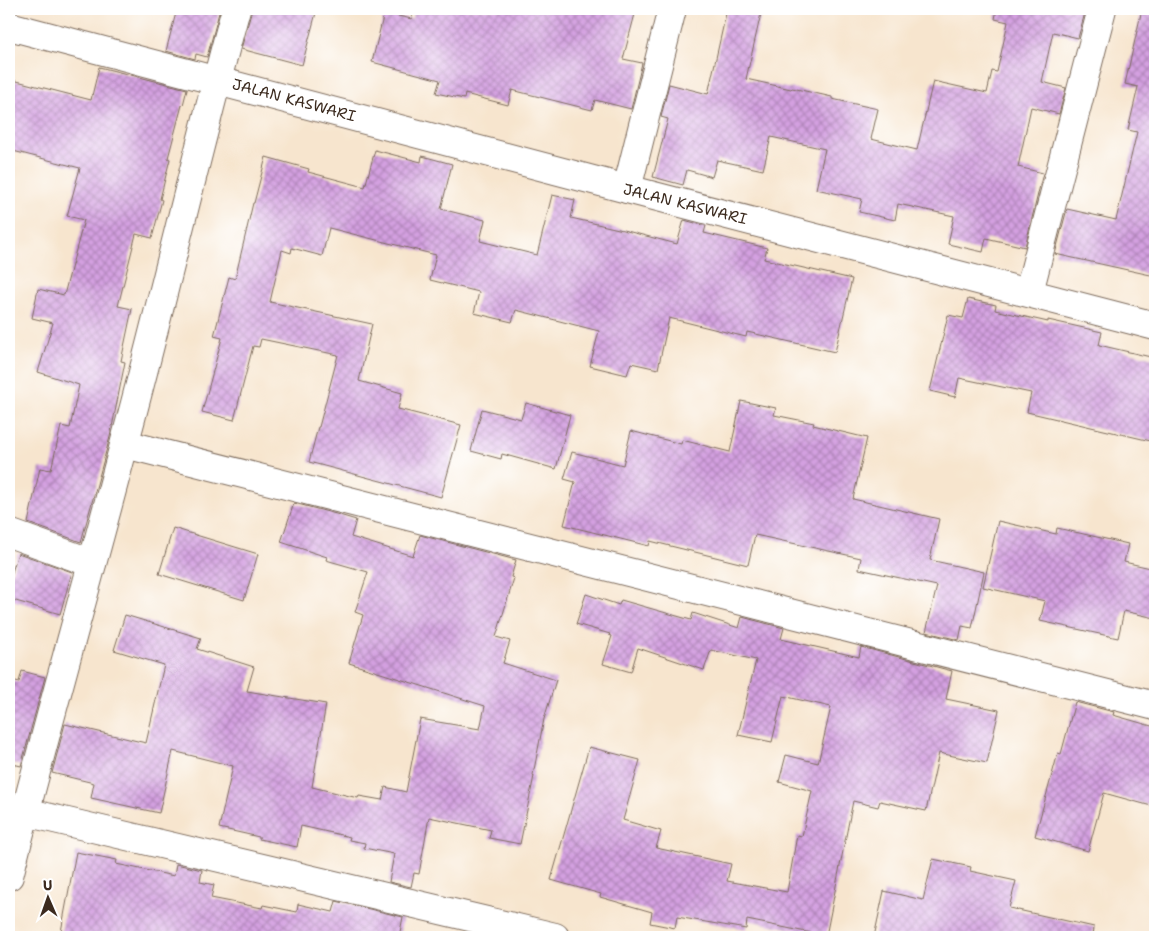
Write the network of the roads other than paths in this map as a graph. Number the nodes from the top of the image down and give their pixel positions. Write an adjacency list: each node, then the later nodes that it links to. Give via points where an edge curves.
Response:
1 (236, 9): 5 (street)
2 (672, 9): 6 (street)
3 (1102, 9): 7 (street)
4 (9, 26): 5 (street, JALAN KASWARI)
5 (216, 80): 6 (street, JALAN KASWARI); 9 (street)
6 (628, 189): 7 (street, JALAN KASWARI)
7 (1028, 292): 8 (street, JALAN KASWARI)
8 (1155, 326)
9 (125, 444): 11 (street); 12 (street)
10 (9, 533): 11 (street)
11 (92, 563): 13 (street)
12 (1155, 706)
13 (17, 809): 14 (street); 15 (street)
14 (9, 876)
15 (555, 937)

